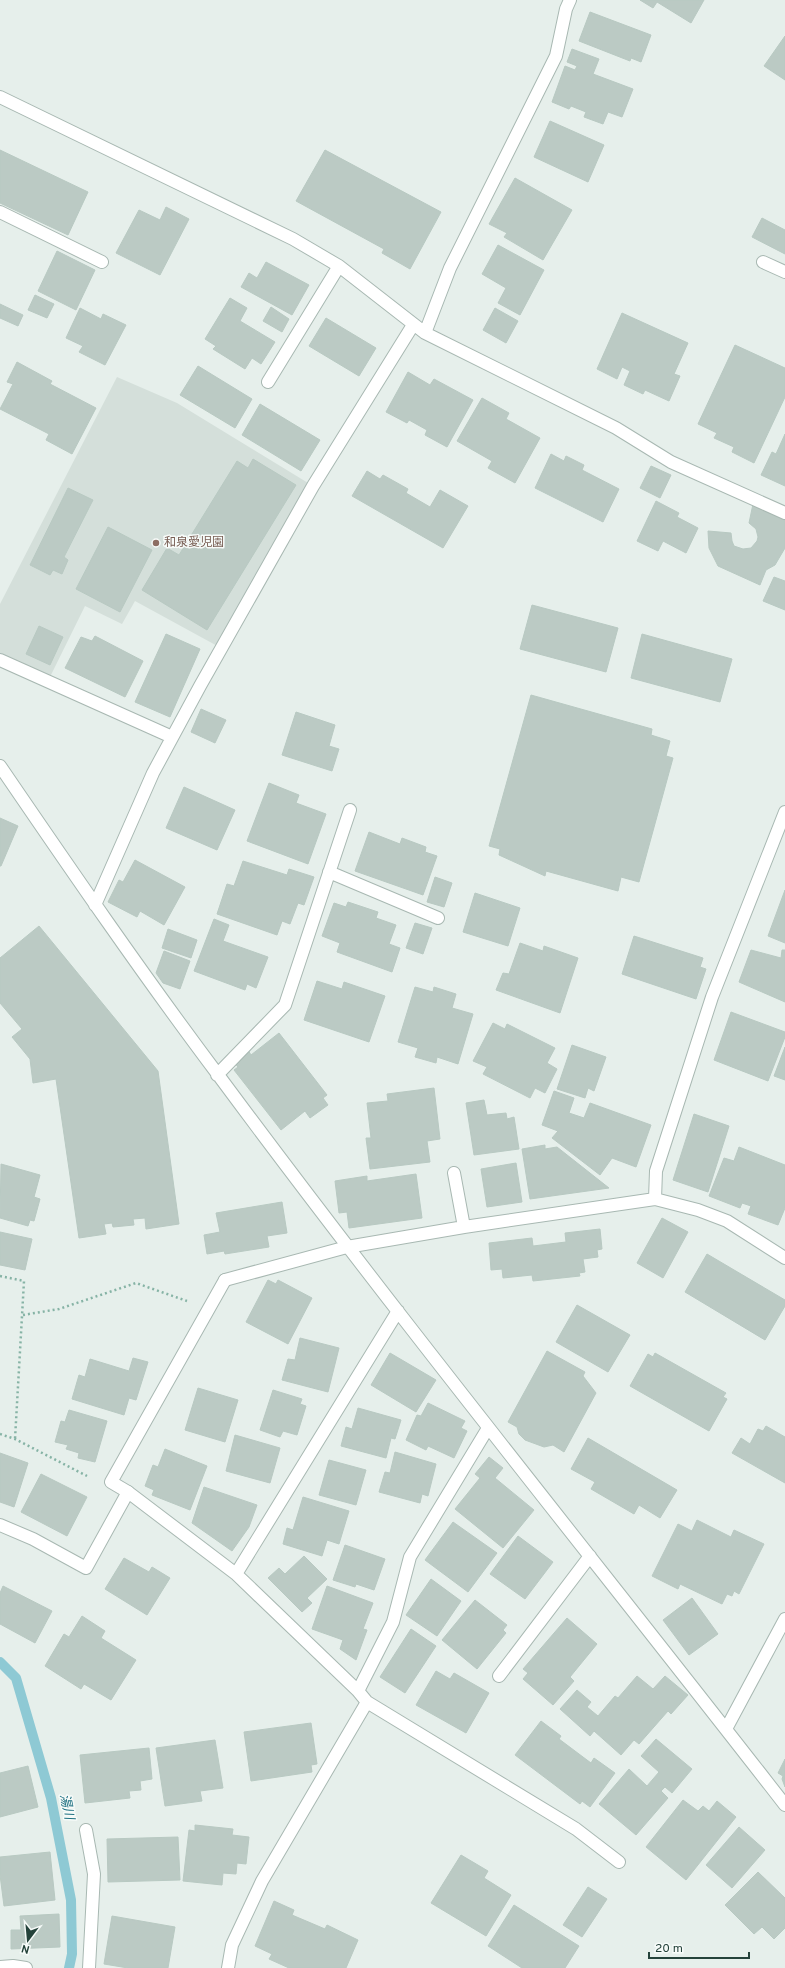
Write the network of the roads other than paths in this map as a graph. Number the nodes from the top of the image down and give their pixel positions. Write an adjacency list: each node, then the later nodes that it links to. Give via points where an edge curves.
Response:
1 (570, 0): 9 (street, via 556,56 450,268)
2 (0, 97): 6 (street, via 293,239)
3 (0, 212): 4 (street)
4 (102, 262)
5 (763, 262): 7 (street)
6 (340, 266): 8 (street); 10 (street)
7 (785, 272)
8 (413, 325): 9 (street); 13 (street, via 313,486)
9 (425, 333): 11 (street, via 616,428 671,462)
10 (268, 382)
11 (785, 513)
12 (0, 660): 13 (street)
13 (172, 737): 18 (street, via 153,773)
14 (0, 766): 18 (street)
15 (350, 810): 17 (street)
16 (785, 812): 22 (street, via 712,997 656,1171)
17 (329, 872): 19 (street); 20 (street, via 285,1005)
18 (95, 905): 20 (street)
19 (438, 918)
20 (217, 1075): 24 (street)
21 (454, 1173): 23 (street)
22 (655, 1199): 23 (street); 25 (street, via 698,1210 727,1221)
23 (464, 1228): 24 (street)
24 (348, 1247): 26 (street); 28 (street, via 225,1280 111,1482)
25 (785, 1258)
26 (398, 1311): 27 (street); 31 (street)
27 (488, 1428): 30 (street); 34 (street, via 410,1557 392,1622)
28 (128, 1492): 29 (street, via 86,1568 33,1539); 31 (street)
29 (0, 1525)
30 (590, 1556): 33 (street); 36 (street)
31 (236, 1574): 34 (street)
32 (785, 1619): 36 (street)
33 (499, 1676)
34 (358, 1691): 35 (street)
35 (367, 1702): 39 (street, via 576,1829); 43 (street, via 262,1881 232,1945)
36 (726, 1729): 37 (street)
37 (785, 1805)
38 (86, 1830): 42 (street, via 94,1874)
39 (619, 1862)
40 (0, 1967): 41 (street)
41 (26, 1968)
42 (89, 1968)
43 (228, 1968)

